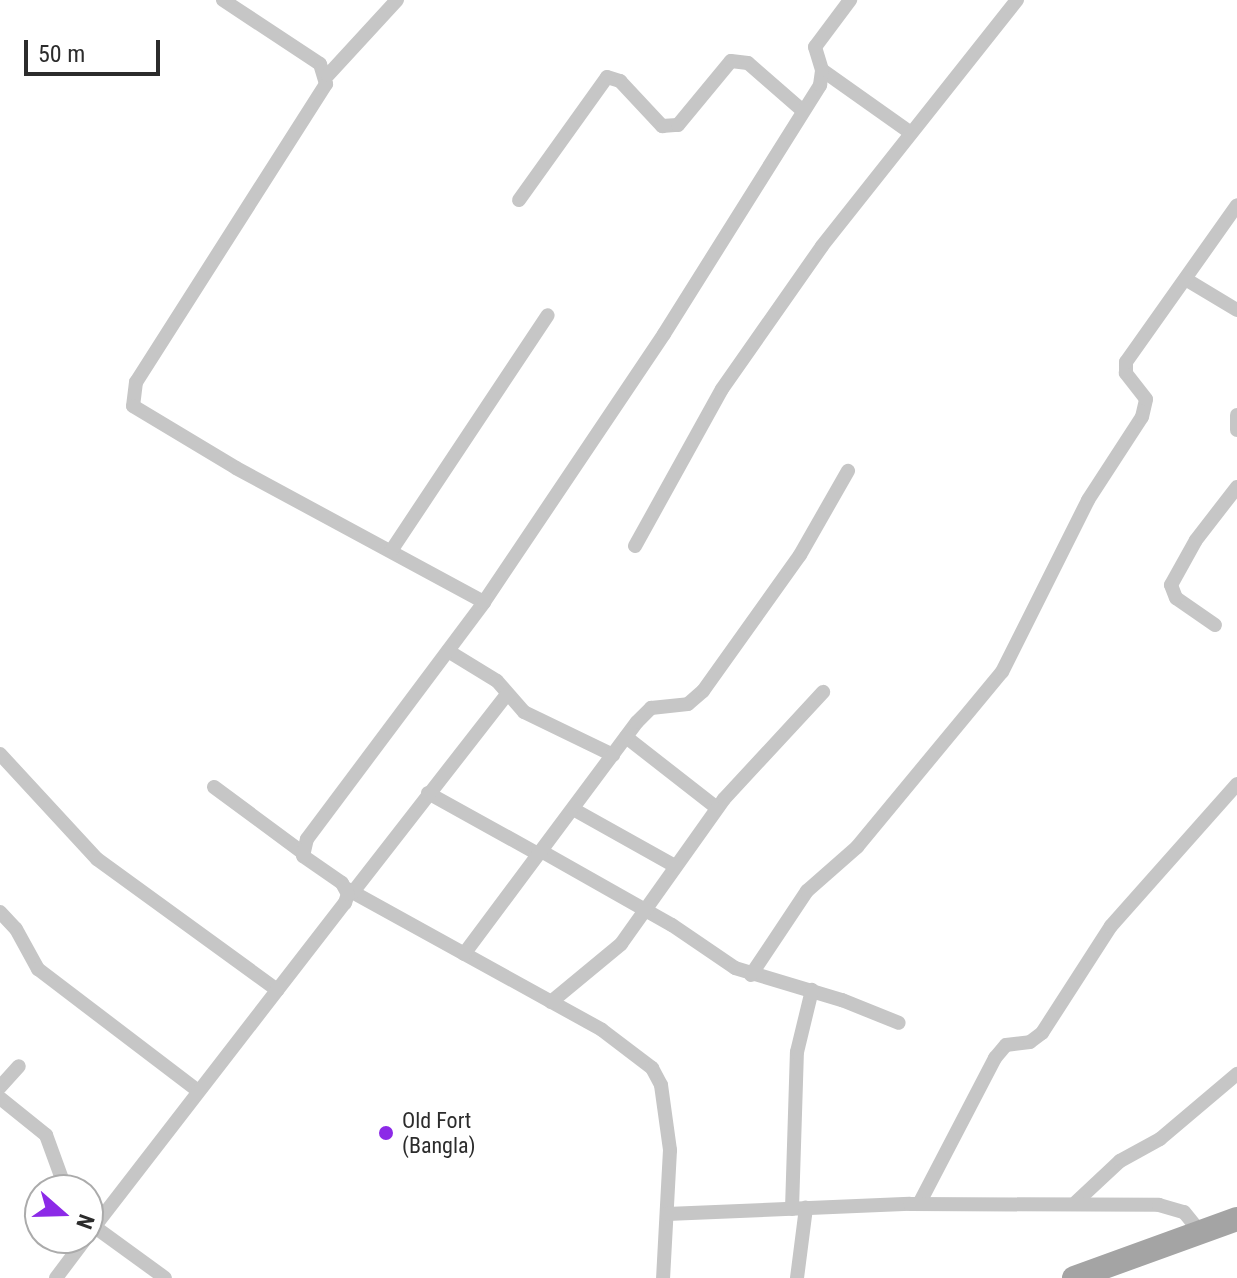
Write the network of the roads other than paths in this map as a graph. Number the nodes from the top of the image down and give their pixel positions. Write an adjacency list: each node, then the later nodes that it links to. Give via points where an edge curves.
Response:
1 (223, 0): 6 (street, via 320,64)
2 (397, 0): 6 (street)
3 (850, 0): 5 (street, via 815,47)
4 (1017, 0): 8 (street)
5 (822, 70): 7 (street, via 820,85); 8 (street)
6 (328, 75): 19 (street, via 319,97 136,382 131,399 141,412 236,468)
7 (803, 111): 9 (street, via 748,63 731,61 678,125 662,126 620,81 607,77); 20 (street, via 664,334)
8 (911, 133): 18 (street, via 822,246 722,389)
9 (519, 200)
10 (1237, 205): 11 (street)
11 (1187, 280): 12 (street); 40 (street, via 1126,362 1126,373 1146,399 1142,417 1088,500 1002,672 857,847 807,891)
12 (1237, 310)
13 (548, 315): 19 (street)
14 (1237, 415): 15 (street)
15 (1237, 430)
16 (848, 471): 25 (street, via 800,555 703,691 688,704 651,708)
17 (1237, 487): 21 (street, via 1196,540 1171,585 1176,598)
18 (635, 546)
19 (391, 551): 20 (street)
20 (484, 602): 22 (street)
21 (1215, 625)
22 (448, 651): 24 (street, via 497,681); 33 (street)
23 (823, 692): 31 (street)
24 (507, 694): 27 (street, via 524,712); 30 (street)
25 (626, 737): 27 (street); 31 (street)
26 (0, 754): 41 (street, via 97,859)
27 (613, 755): 32 (street)
28 (1237, 784): 52 (street, via 1111,926 1042,1033 1030,1042 1006,1045 995,1058)
29 (214, 787): 33 (street)
30 (428, 793): 34 (street); 36 (street)
31 (717, 808): 35 (street)
32 (573, 809): 34 (street); 35 (street)
33 (302, 852): 36 (street)
34 (539, 853): 37 (street); 39 (street)
35 (675, 866): 37 (street)
36 (350, 890): 39 (street); 41 (street)
37 (644, 910): 40 (street); 43 (street, via 603,964)
38 (0, 912): 48 (street, via 38,969)
39 (464, 954): 43 (street)
40 (751, 975): 42 (street)
41 (277, 990): 48 (street)
42 (812, 990): 44 (street); 53 (street, via 797,1052)
43 (551, 1002): 55 (street, via 602,1030 652,1068 667,1113)
44 (899, 1023)
45 (19, 1066): 47 (street)
46 (1237, 1074): 51 (street, via 1160,1139 1120,1161)
47 (0, 1087)
48 (198, 1091): 54 (street)
49 (0, 1098): 50 (street, via 46,1135)
50 (60, 1174)
51 (1075, 1203): 52 (street); 57 (street, via 1173,1207 1193,1220)
52 (919, 1204): 53 (street)
53 (799, 1209): 55 (street); 63 (street)
54 (104, 1211)
55 (667, 1214): 62 (street)
56 (1237, 1219): 57 (main road)
57 (1201, 1233): 64 (main road)
58 (104, 1239): 61 (street)
59 (72, 1254): 60 (street)
60 (56, 1278)
61 (165, 1278)
62 (663, 1278)
63 (797, 1278)
64 (1074, 1278)

